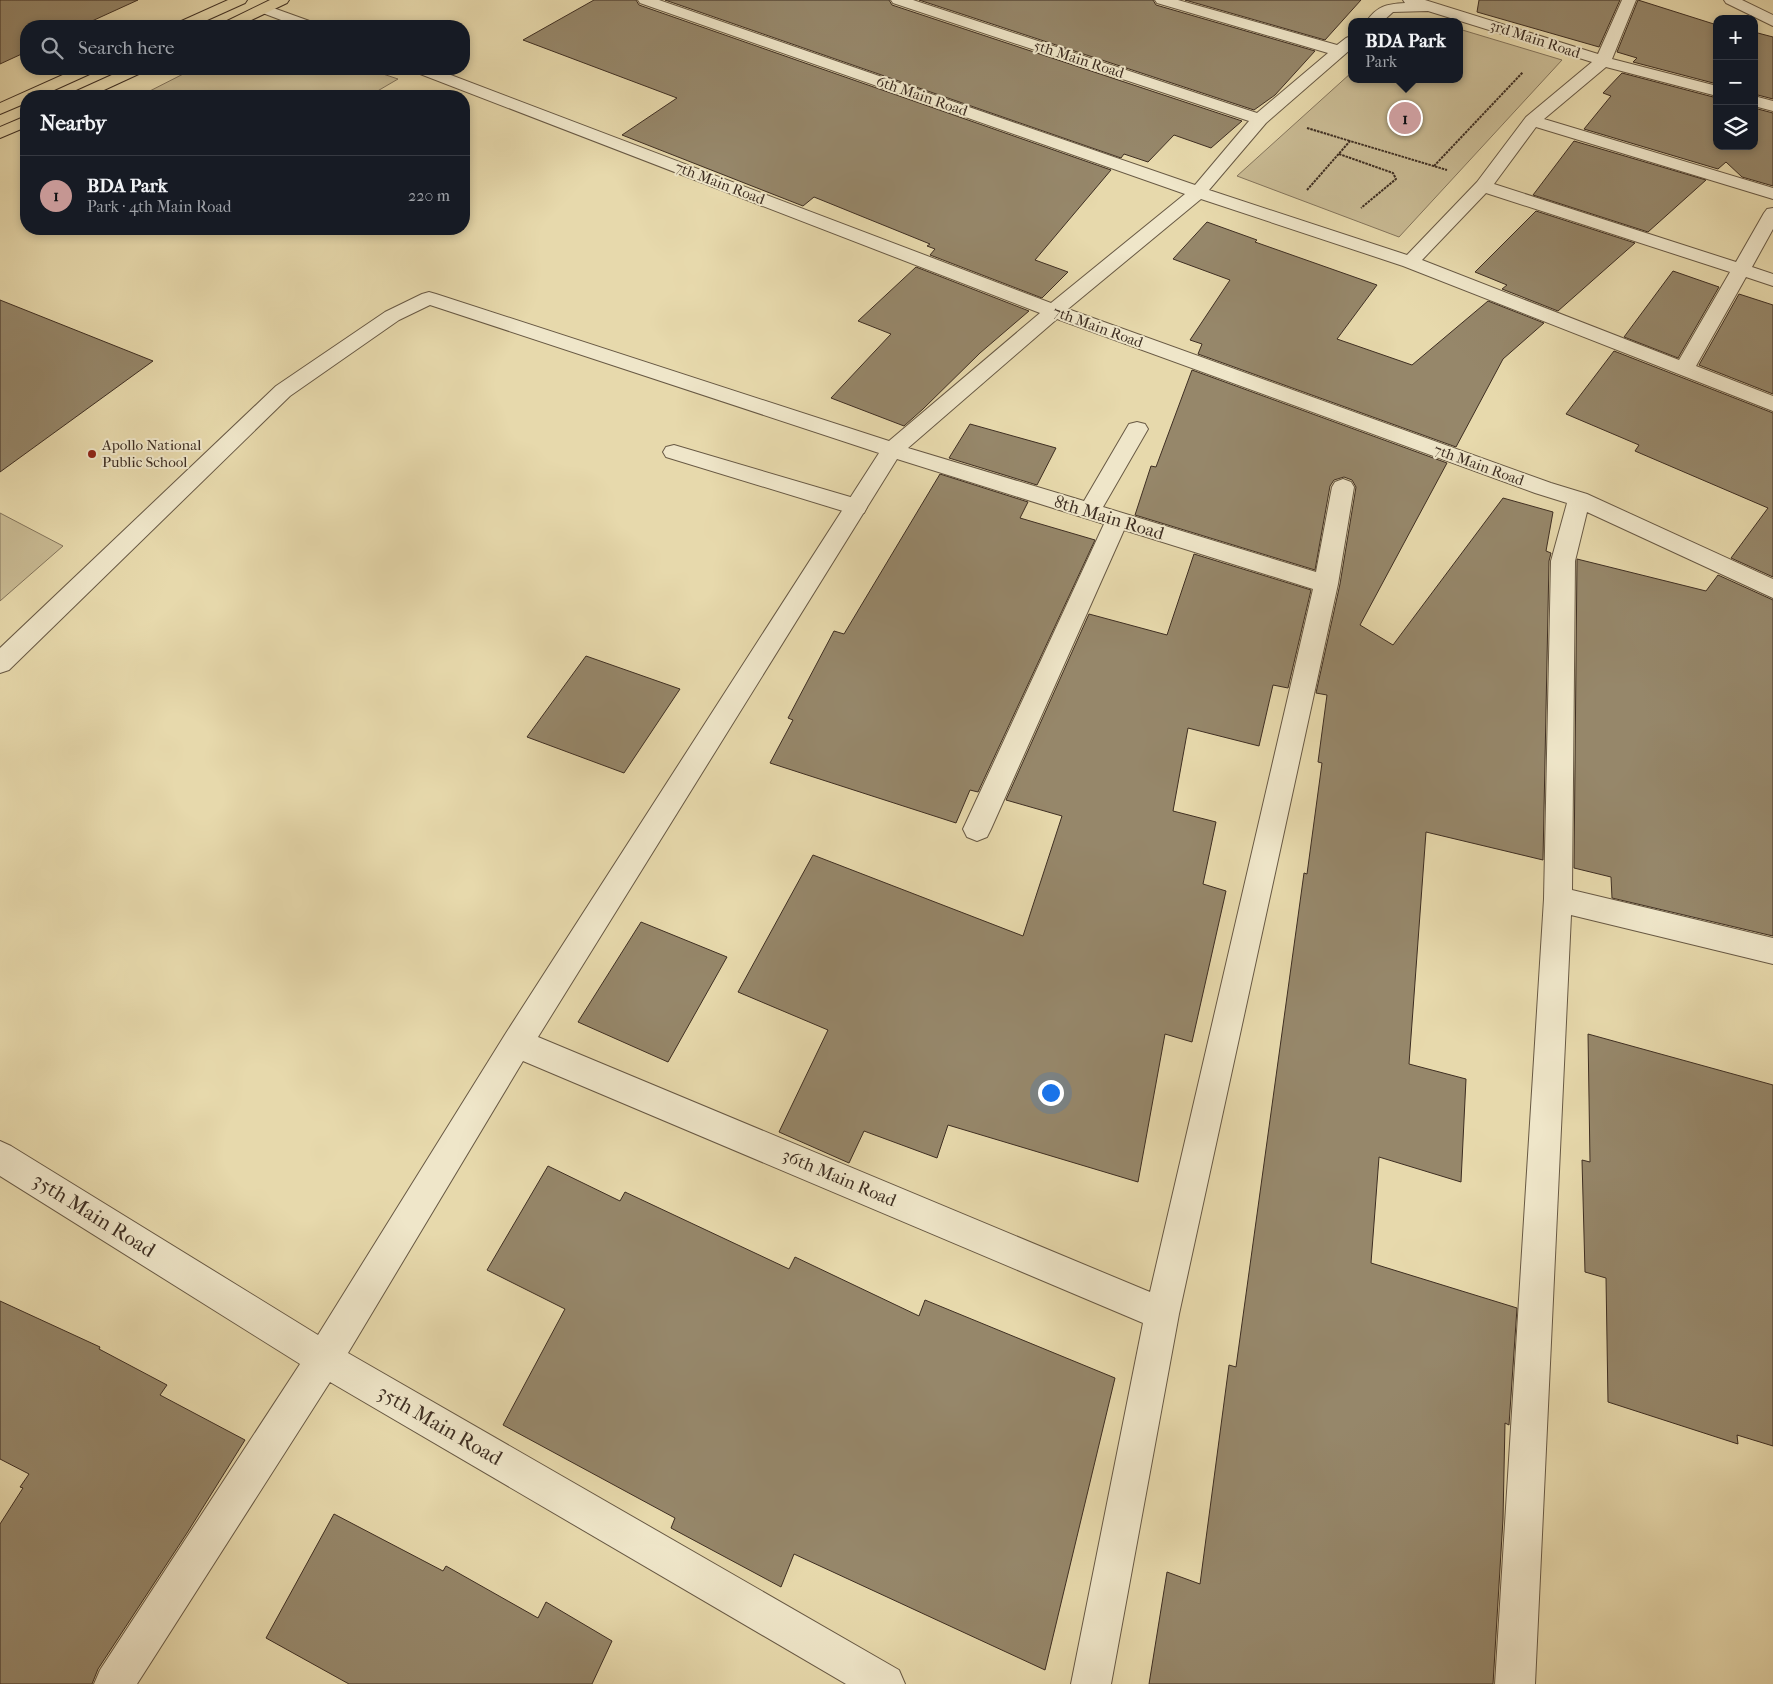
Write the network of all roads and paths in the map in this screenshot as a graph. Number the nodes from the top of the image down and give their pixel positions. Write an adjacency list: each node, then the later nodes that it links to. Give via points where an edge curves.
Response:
1 (240, 0): 12 (highway)
2 (282, 0): 10 (highway)
3 (645, 0): 36 (street, 6th Main Road)
4 (898, 0): 29 (street, 5th Main Road)
5 (1162, 0): 16 (street)
6 (1410, 0): 9 (street, 3rd Main Road)
7 (1629, 0): 17 (street)
8 (1732, 0): 15 (street)
9 (1434, 3): 11 (street, via 1389,8); 17 (street, 3rd Main Road)
10 (265, 9): 13 (highway); 14 (street)
11 (1378, 18)
12 (195, 20)
13 (241, 20)
14 (294, 20)
15 (1773, 21)
16 (1345, 46): 29 (street)
17 (1603, 61): 24 (street, 3rd Main Road); 30 (street)
18 (1526, 69): 34 (path)
19 (75, 75): 22 (highway)
20 (124, 75): 23 (highway)
21 (438, 75): 44 (street, 7th Main Road)
22 (42, 90)
23 (91, 90)
24 (1713, 90)
25 (20, 100): 28 (highway)
26 (1758, 102): 27 (street)
27 (1773, 106)
28 (0, 109)
29 (1260, 119): 36 (street)
30 (1532, 122): 35 (street); 37 (street)
31 (20, 124): 32 (highway)
32 (0, 133)
33 (1339, 154): 34 (path, via 1350,141); 38 (path, via 1393,173 1396,179); 40 (path)
34 (1434, 166): 35 (path)
35 (1485, 184): 41 (street); 42 (street)
36 (1198, 192): 40 (street, 6th Main Road); 44 (street)
37 (1773, 194)
38 (1358, 210)
39 (1773, 213): 42 (street)
40 (1282, 219): 41 (street, 6th Main Road)
41 (1410, 262): 45 (street, 6th Main Road)
42 (1740, 270): 43 (street); 45 (street)
43 (1773, 280)
44 (1054, 311): 48 (street); 51 (street, 7th Main Road)
45 (1684, 369): 46 (street, 6th Main Road)
46 (1773, 404)
47 (1137, 429): 53 (street)
48 (892, 450): 52 (street); 53 (street, 8th Main Road); 57 (street, 8th Main Road, via 429,298 392,316 284,391)
49 (674, 452): 52 (street)
50 (1342, 487): 55 (street)
51 (1579, 499): 56 (street, 7th Main Road); 59 (street, via 1563,561)
52 (856, 507): 61 (street)
53 (1089, 512): 54 (street, 8th Main Road)
54 (1117, 521): 55 (street, 8th Main Road); 58 (street)
55 (1326, 584): 63 (street)
56 (1773, 589)
57 (0, 663)
58 (977, 829)
59 (1558, 899): 60 (street); 68 (street)
60 (1773, 952)
61 (517, 1043): 63 (street, 36th Main Road); 64 (street)
62 (0, 1157): 64 (street, 35th Main Road)
63 (1162, 1314): 67 (street)
64 (324, 1358): 65 (street); 66 (street, 35th Main Road)
65 (114, 1684)
66 (885, 1684)
67 (1091, 1684)
68 (1515, 1684)

